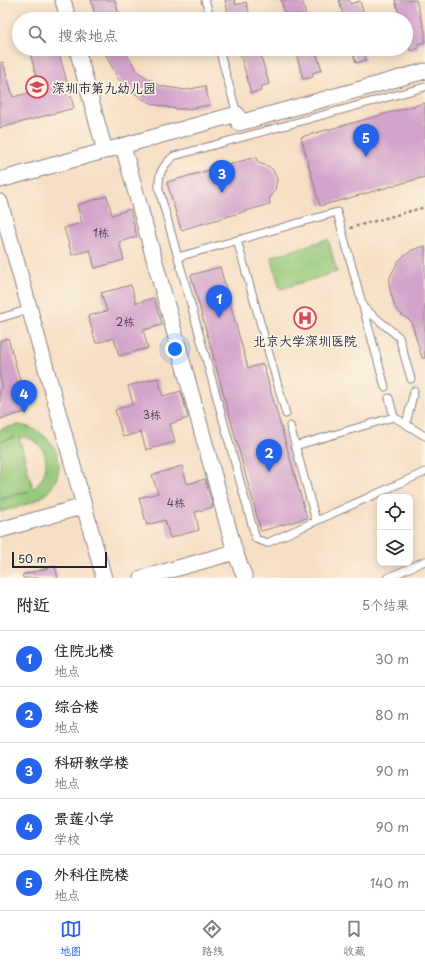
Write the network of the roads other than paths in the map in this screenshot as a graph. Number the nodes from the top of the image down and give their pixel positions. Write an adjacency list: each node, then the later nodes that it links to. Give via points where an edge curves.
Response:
1 (63, 0): 3 (street)
2 (205, 0): 4 (lane)
3 (66, 12)
4 (209, 12)
5 (79, 56): 11 (street)
6 (221, 56): 9 (lane)
7 (425, 71): 9 (street, via 239,123)
8 (425, 87): 15 (lane, via 174,156 161,169 158,178)
9 (237, 114): 10 (street)
10 (122, 146): 11 (street); 33 (street)
11 (105, 151): 12 (street)
12 (0, 180)
13 (0, 202): 17 (street)
14 (237, 240): 15 (lane); 16 (lane, via 337,212); 23 (lane)
15 (178, 257): 31 (lane, via 256,539 267,543)
16 (364, 308): 19 (lane, via 399,337); 20 (lane)
17 (30, 309): 18 (lane); 30 (street)
18 (0, 318)
19 (411, 379)
20 (385, 387)
21 (414, 391): 25 (lane)
22 (388, 398): 24 (lane)
23 (286, 414)
24 (394, 417): 25 (lane); 28 (lane)
25 (406, 424): 27 (lane)
26 (290, 426): 28 (lane)
27 (425, 436)
28 (295, 446): 31 (lane)
29 (425, 472): 31 (lane)
30 (84, 506): 32 (street); 35 (street)
31 (316, 521)
32 (0, 530)
33 (235, 552): 36 (street); 37 (street)
34 (425, 561): 38 (lane)
35 (104, 578)
36 (142, 578)
37 (245, 578)
38 (387, 578)

